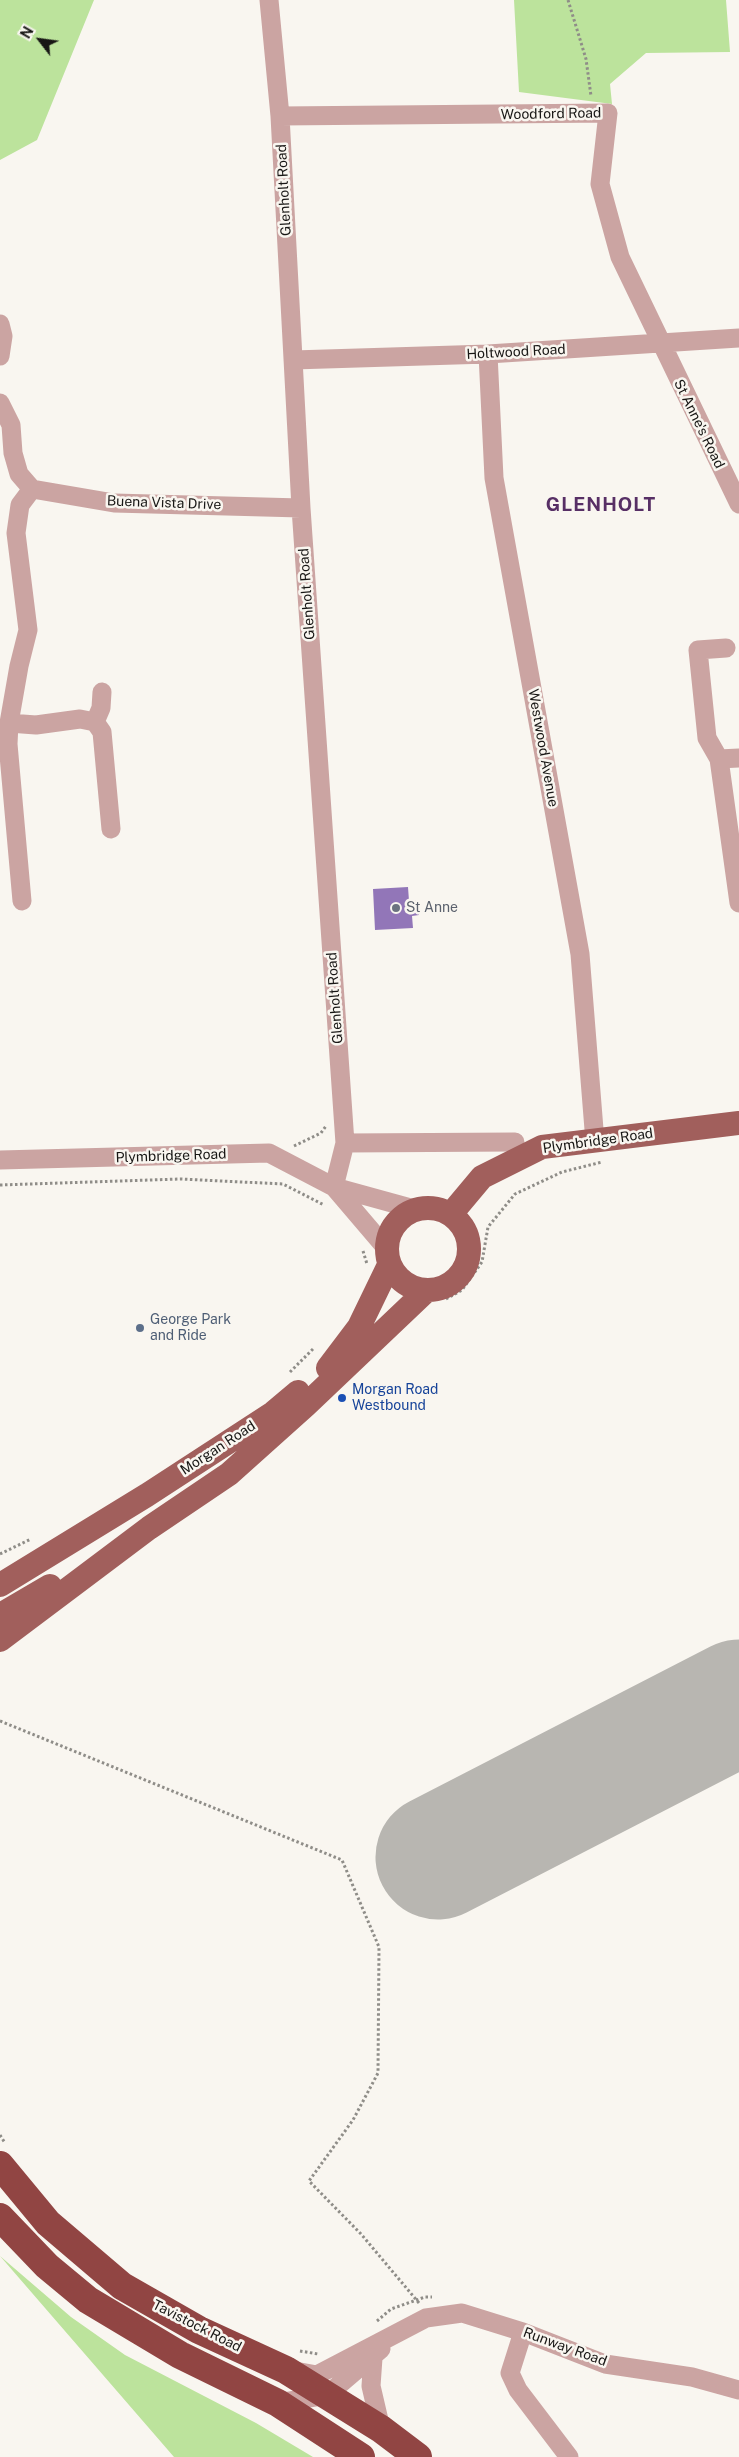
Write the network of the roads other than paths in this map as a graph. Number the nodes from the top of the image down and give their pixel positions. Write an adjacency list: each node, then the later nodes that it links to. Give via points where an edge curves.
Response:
1 (269, 0): 2 (street, Glenholt Road)
2 (280, 116): 5 (street, Woodford Road, via 608,113 600,184 620,258); 8 (street, Glenholt Road)
3 (0, 324): 7 (street, via 3,336)
4 (739, 338): 5 (street, Holtwood Road)
5 (660, 345): 6 (street, Holtwood Road); 11 (street, St Anne's Road)
6 (488, 354): 8 (street, Holtwood Road); 24 (street, Westwood Avenue, via 494,478 580,954)
7 (0, 356)
8 (293, 360): 12 (street, Glenholt Road)
9 (0, 404): 10 (street, via 12,425 13,454 19,474)
10 (32, 489): 12 (street, Buena Vista Drive, via 114,503); 16 (street, via 20,505 16,533 28,630)
11 (739, 504)
12 (301, 508): 25 (street, Glenholt Road)
13 (726, 648): 18 (street, via 698,650 707,738)
14 (102, 692): 15 (street, via 101,708)
15 (95, 722): 16 (street, via 80,719 36,725); 19 (street, via 102,732)
16 (9, 723): 20 (street, via 8,744)
17 (739, 758): 18 (street)
18 (720, 759): 21 (street)
19 (111, 829)
20 (22, 901)
21 (739, 903)
22 (739, 1123): 24 (main road, Plymbridge Road)
23 (515, 1142): 25 (street)
24 (595, 1142): 29 (main road, Plymbridge Road, via 542,1147 507,1164 482,1177)
25 (345, 1143): 27 (street, Glenholt Road)
26 (0, 1160): 27 (street, Plymbridge Road, via 269,1153)
27 (334, 1187): 28 (street, Plymbridge Road); 30 (street, Plymbridge Road)
28 (414, 1209): 29 (main road, Plymbridge Road, via 437,1208); 30 (main road, via 399,1219 389,1233)
29 (451, 1214): 31 (main road, via 461,1223 468,1237 469,1252 464,1268 454,1280 440,1288)
30 (382, 1261): 31 (main road, Plymbridge Road, via 409,1286); 33 (main road, Morgan Road, via 359,1327 327,1368 307,1385 257,1423 139,1500)
31 (427, 1290): 32 (main road, Morgan Road, via 230,1474)
32 (149, 1528): 34 (main road, Morgan Road); 35 (main road, Morgan Road)
33 (0, 1585)
34 (0, 1615)
35 (0, 1640)
36 (5, 2157): 41 (highway, Tavistock Road, via 48,2223 122,2286 199,2330)
37 (0, 2217): 44 (highway, via 47,2266 88,2300 180,2355)
38 (523, 2332): 39 (street, Runway Road, via 462,2313 430,2317); 42 (street, Runway Road, via 605,2364 692,2377); 48 (street, via 510,2373 518,2390)
39 (395, 2334): 40 (street, Runway Road); 41 (street, Runway Road, via 317,2375)
40 (373, 2358): 43 (street, Runway Road); 45 (street, via 371,2386)
41 (288, 2360): 43 (highway, Tavistock Road)
42 (739, 2390)
43 (327, 2395): 44 (street, Runway Road); 45 (highway, Tavistock Road)
44 (278, 2403): 46 (highway)
45 (381, 2429): 47 (highway, Tavistock Road)
46 (361, 2457)
47 (418, 2457)
48 (569, 2457)

